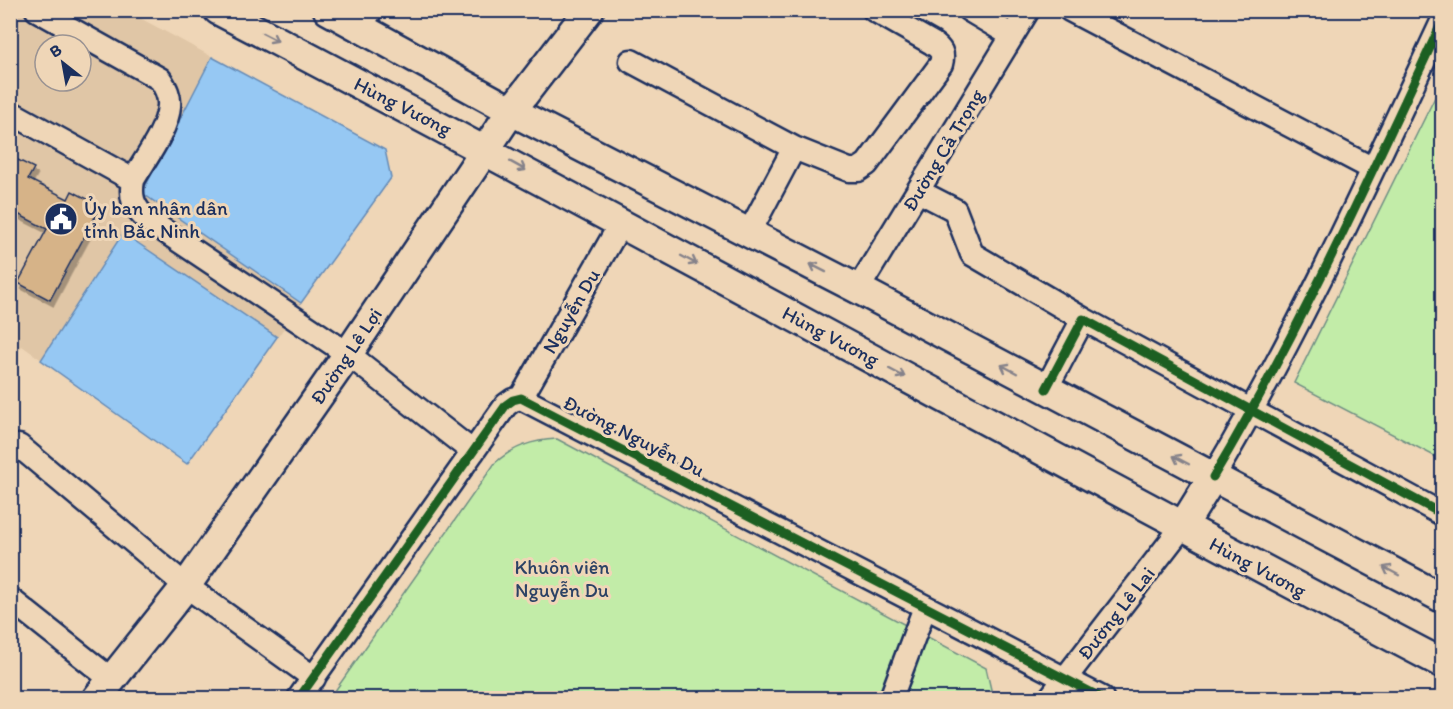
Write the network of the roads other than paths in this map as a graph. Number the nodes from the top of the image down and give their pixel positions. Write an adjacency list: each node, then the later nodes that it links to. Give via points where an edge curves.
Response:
1 (219, 10): 16 (main road, Hùng Vương, one-way to 16)
2 (328, 10): 9 (main road)
3 (589, 10): 13 (main road, Đường Lê Lợi)
4 (874, 10): 15 (street, via 940,48 941,64 867,164 858,170)
5 (969, 10): 11 (street)
6 (1028, 10): 11 (street, Đường Cả Trọng)
7 (1071, 10): 17 (street)
8 (51, 14): 18 (street, via 150,72 168,92 170,107)
9 (366, 19): 13 (main road)
10 (1443, 22): 17 (street)
11 (1011, 35): 19 (street, Đường Cả Trọng)
12 (631, 61): 15 (street)
13 (512, 111): 16 (main road, Đường Lê Lợi); 21 (main road)
14 (10, 112): 18 (street)
15 (794, 148): 21 (street)
16 (485, 149): 20 (main road, Hùng Vương, one-way to 20); 24 (main road, Đường Lê Lợi)
17 (1373, 169): 27 (street)
18 (133, 180): 24 (street, via 134,207 145,218)
19 (918, 191): 22 (street, Đường Cả Trọng); 23 (street, via 955,210 972,254)
20 (621, 223): 26 (street, Nguyễn Du); 32 (main road, Hùng Vương, one-way to 32)
21 (749, 233): 22 (main road, one-way to 21)
22 (858, 289): 25 (main road, one-way to 22)
23 (1083, 319): 25 (street); 27 (street)
24 (348, 354): 29 (street); 33 (main road, Đường Lê Lợi)
25 (1046, 388): 30 (main road, one-way to 25)
26 (521, 398): 29 (street, via 506,405); 36 (street, Đường Nguyễn Du)
27 (1251, 413): 30 (street); 31 (street)
28 (19, 446): 33 (street)
29 (473, 452): 38 (street)
30 (1213, 477): 32 (main road); 34 (main road, one-way to 30)
31 (1443, 514)
32 (1182, 527): 37 (main road, Hùng Vương); 39 (street, Đường Lê Lai)
33 (186, 586): 38 (street); 40 (main road, Đường Lê Lợi)
34 (1443, 598)
35 (10, 599): 40 (street)
36 (925, 607): 39 (street, Đường Nguyễn Du); 42 (street)
37 (1443, 663)
38 (314, 678): 41 (street)
39 (1065, 678): 43 (street, Đường Lê Lai); 44 (street, Đường Nguyễn Du)
40 (105, 689)
41 (299, 699)
42 (891, 699)
43 (1050, 699)
44 (1102, 699)

